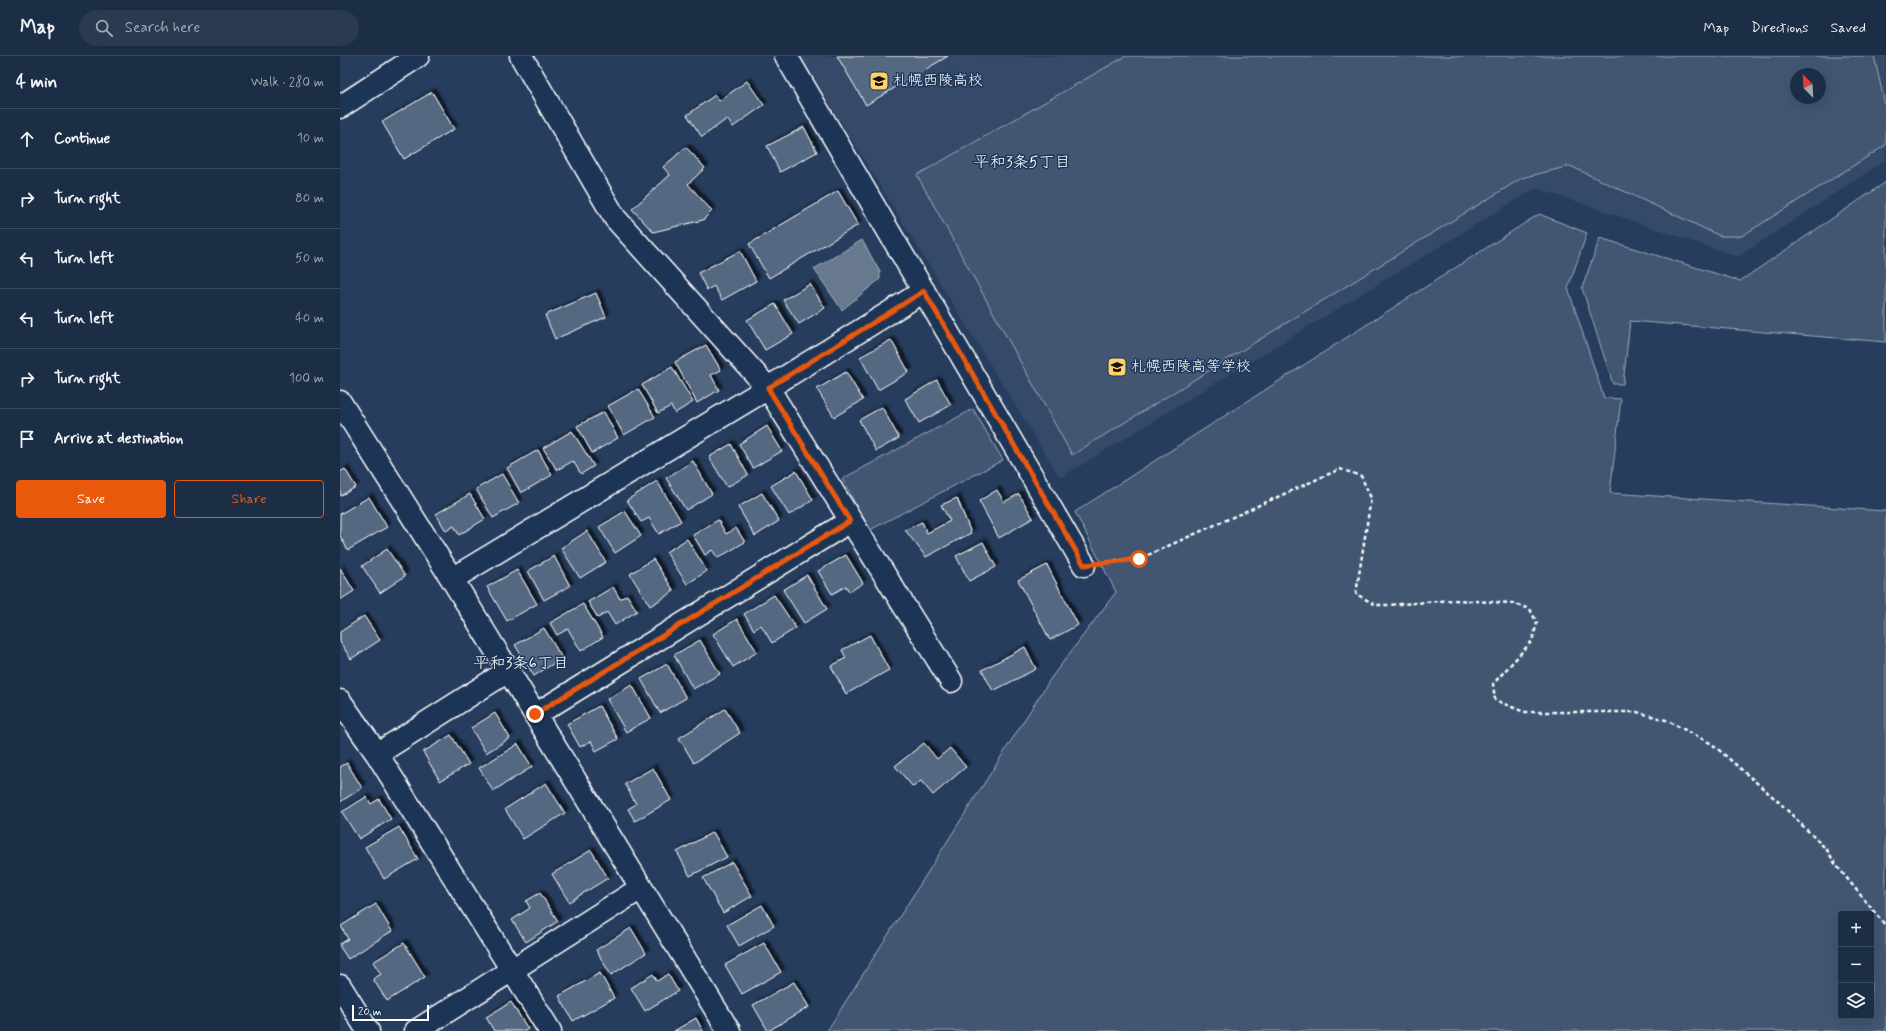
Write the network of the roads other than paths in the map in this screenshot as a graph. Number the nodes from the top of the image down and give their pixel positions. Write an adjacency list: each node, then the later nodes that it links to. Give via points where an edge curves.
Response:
1 (418, 56): 4 (street)
2 (521, 56): 6 (street, via 615,218)
3 (786, 56): 5 (street)
4 (340, 107)
5 (924, 291): 6 (street); 9 (street)
6 (768, 388): 8 (street); 10 (street)
7 (340, 402): 10 (street)
8 (850, 521): 12 (street); 14 (street)
9 (1084, 565)
10 (452, 579): 11 (street)
11 (508, 671): 14 (street); 15 (street)
12 (951, 681)
13 (340, 701): 15 (street)
14 (535, 714): 16 (street)
15 (377, 754): 17 (street)
16 (641, 888): 17 (street); 22 (street)
17 (511, 970): 20 (street); 21 (street)
18 (340, 986): 19 (street)
19 (368, 1031)
20 (416, 1031)
21 (550, 1031)
22 (729, 1031)

